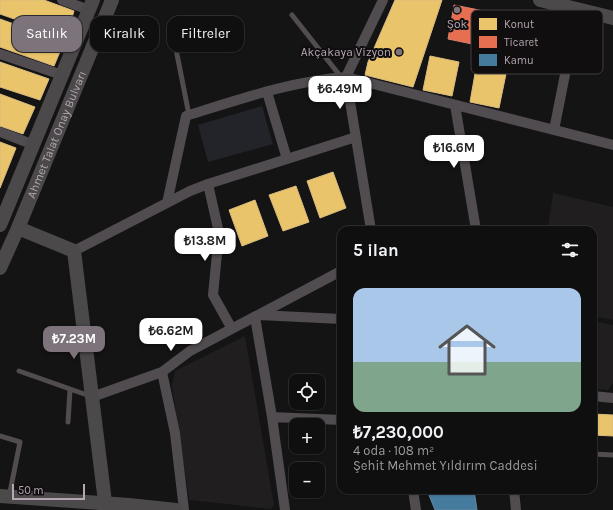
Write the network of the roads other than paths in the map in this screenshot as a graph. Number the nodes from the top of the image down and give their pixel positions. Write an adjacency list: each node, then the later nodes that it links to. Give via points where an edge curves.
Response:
1 (62, 0): 6 (street)
2 (112, 0): 31 (main road, Ahmet Talat Onay Bulvarı)
3 (383, 0): 16 (street)
4 (540, 0): 5 (main road)
5 (560, 2): 7 (main road)
6 (91, 5): 15 (main road, Ahmet Talat Onay Bulvarı)
7 (578, 9): 8 (main road)
8 (582, 10)
9 (292, 15): 16 (lane)
10 (603, 15): 11 (main road)
11 (613, 18)
12 (177, 52): 19 (lane)
13 (0, 54): 15 (street)
14 (565, 74): 20 (street)
15 (62, 75): 23 (main road, Ahmet Talat Onay Bulvarı)
16 (344, 78): 17 (street, via 319,80); 18 (street); 22 (street)
17 (267, 92): 19 (street); 25 (street)
18 (455, 105): 20 (street); 30 (street)
19 (190, 115): 27 (street, via 186,116)
20 (554, 130): 24 (street)
21 (0, 132): 23 (street)
22 (356, 137): 25 (street); 29 (street)
23 (34, 145): 28 (main road, Ahmet Talat Onay Bulvarı)
24 (613, 145)
25 (287, 159): 26 (street)
26 (208, 184): 27 (street); 37 (street, via 220,233 213,295)
27 (167, 203): 32 (street)
28 (1, 223)
29 (369, 226)
30 (475, 226)
31 (18, 228): 32 (main road); 33 (main road, Ahmet Talat Onay Bulvarı)
32 (74, 251): 42 (main road)
33 (0, 268)
34 (337, 273): 35 (street)
35 (257, 316): 36 (street); 37 (street); 44 (street)
36 (337, 319)
37 (232, 329): 39 (street, via 190,351)
38 (19, 371): 40 (lane)
39 (162, 372): 42 (street); 55 (street, via 175,433)
40 (70, 390): 42 (lane); 46 (lane)
41 (597, 396): 43 (street)
42 (92, 397): 53 (main road)
43 (613, 398)
44 (272, 417): 45 (street); 56 (street)
45 (337, 420)
46 (68, 422)
47 (0, 436): 52 (lane, via 20,442)
48 (597, 454): 49 (lane)
49 (613, 455)
50 (414, 494): 57 (street)
51 (514, 494): 58 (street)
52 (5, 497): 53 (main road)
53 (106, 507): 54 (main road)
54 (176, 510)
55 (184, 510)
56 (285, 510)
57 (416, 510)
58 (516, 510)

